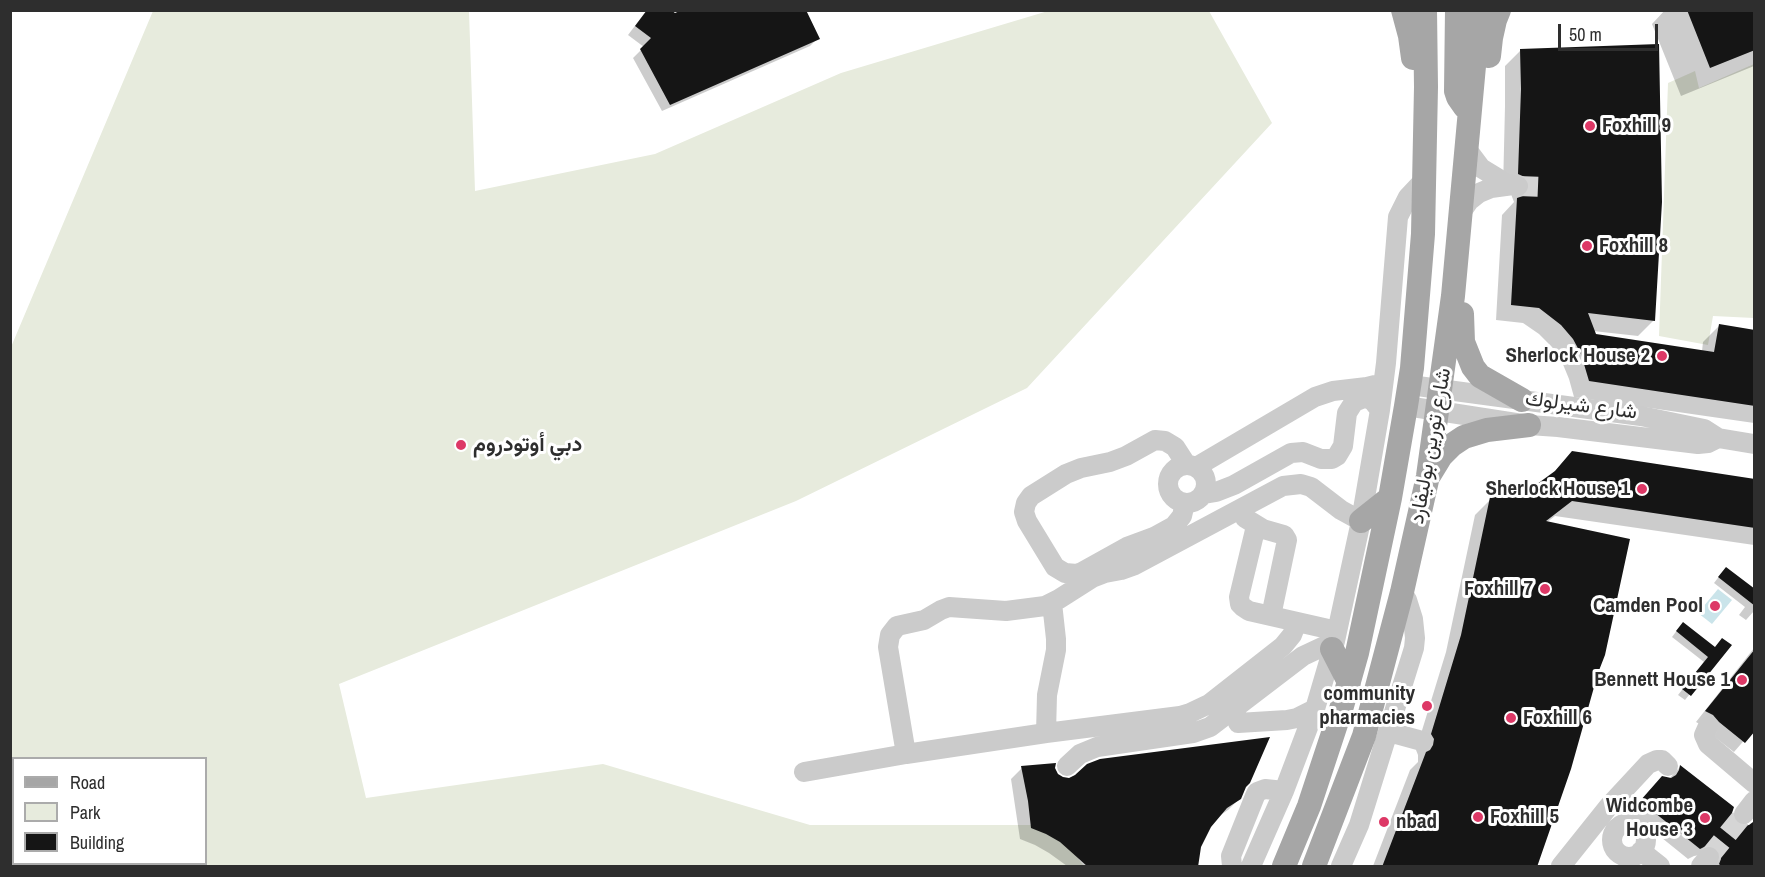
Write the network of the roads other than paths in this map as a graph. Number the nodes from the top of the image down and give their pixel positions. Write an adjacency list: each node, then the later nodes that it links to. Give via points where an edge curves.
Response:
1 (1402, 10): 6 (main road, via 1416,73)
2 (1425, 10): 6 (main road, شارع تورين بوليفارد)
3 (1456, 10): 7 (main road, via 1456,91)
4 (1477, 10): 7 (main road, شارع تورين بوليفارد)
5 (1499, 10): 7 (main road, via 1484,84)
6 (1426, 87): 9 (main road, شارع تورين بوليفارد)
7 (1469, 111): 8 (main road, شارع تورين بوليفارد)
8 (1466, 148): 10 (main road, شارع تورين بوليفارد); 10 (street, via 1481,168 1518,186 1504,185 1479,193)
9 (1424, 180): 12 (street, via 1403,204 1398,217); 14 (main road, شارع تورين بوليفارد, via 1419,299)
10 (1462, 211): 11 (main road, شارع تورين بوليفارد)
11 (1453, 296): 15 (main road, شارع تورين بوليفارد); 16 (main road, via 1462,313 1463,342 1473,367 1480,376)
12 (1384, 377): 13 (street); 17 (street)
13 (1353, 395): 17 (street, via 1373,401); 23 (street, via 1333,391 1315,397); 25 (street, via 1337,456 1326,460 1303,452 1291,453 1234,485)
14 (1408, 396): 15 (street); 26 (main road, شارع تورين بوليفارد)
15 (1440, 400): 16 (street, شارع شيرلوك); 19 (street, شارع شيرلوك); 24 (main road, شارع تورين بوليفارد)
16 (1521, 400): 18 (street, شارع شيرلوك)
17 (1380, 410): 29 (street)
18 (1657, 419): 20 (street, شارع شيرلوك, via 1704,429); 21 (street)
19 (1529, 425): 21 (street, شارع شيرلوك); 24 (main road, via 1464,437 1441,456)
20 (1718, 438): 21 (street, شارع شيرلوك, via 1698,444); 22 (street, شارع شيرلوك)
21 (1644, 442)
22 (1755, 444)
23 (1191, 466): 25 (street, via 1205,478); 27 (street, via 1181,465 1169,476 1172,496); 27 (street, via 1175,447 1155,440 1126,456 1066,474 1031,496 1024,512 1055,567 1077,574 1174,526)
24 (1428, 476): 31 (main road, شارع تورين بوليفارد)
25 (1204, 494): 27 (street)
26 (1390, 498): 29 (main road); 36 (main road, شارع تورين بوليفارد)
27 (1185, 503)
28 (1238, 510): 29 (street, via 1283,486 1301,484 1311,486); 30 (street); 32 (street, via 1135,565 1092,578)
29 (1361, 521): 35 (street)
30 (1256, 526): 33 (street, via 1284,535 1287,540); 33 (street, via 1239,600 1245,609)
31 (1402, 592): 44 (street, via 1411,609 1415,638); 46 (main road, شارع تورين بوليفارد)
32 (1052, 603): 45 (street, via 1056,639 1047,695); 49 (street, via 1006,611 949,607 893,630 888,647)
33 (1271, 616): 34 (street)
34 (1297, 622): 35 (street); 45 (street, via 1283,646 1200,709 1180,716)
35 (1335, 640): 37 (street); 38 (main road); 39 (street)
36 (1357, 654): 38 (main road, شارع تورين بوليفارد); 46 (main road, via 1364,676 1346,735 1351,741)
37 (1284, 670): 39 (street, via 1311,670); 50 (street, via 1202,730 1097,747 1080,754)
38 (1349, 682): 58 (main road, شارع تورين بوليفارد, via 1309,806)
39 (1322, 685): 40 (street)
40 (1315, 709): 41 (street); 47 (street)
41 (1287, 720): 42 (street); 47 (street, via 1299,730)
42 (1238, 723)
43 (1708, 726): 53 (street, via 1704,735 1708,744)
44 (1389, 732): 48 (street); 60 (street)
45 (1046, 733): 49 (street)
46 (1364, 736): 59 (main road, شارع تورين بوليفارد)
47 (1303, 741): 54 (street)
48 (1422, 741)
49 (906, 753): 52 (street)
50 (1067, 766)
51 (1668, 766): 55 (street, via 1662,760 1652,761)
52 (804, 772)
53 (1755, 783)
54 (1284, 791): 56 (street, via 1264,789 1254,796 1231,856); 57 (street)
55 (1595, 813): 61 (street); 62 (street, via 1615,831 1628,823 1639,827 1645,835 1641,851)
56 (1232, 867)
57 (1251, 867)
58 (1284, 867)
59 (1314, 867)
60 (1341, 867)
61 (1561, 867)
62 (1660, 867)

